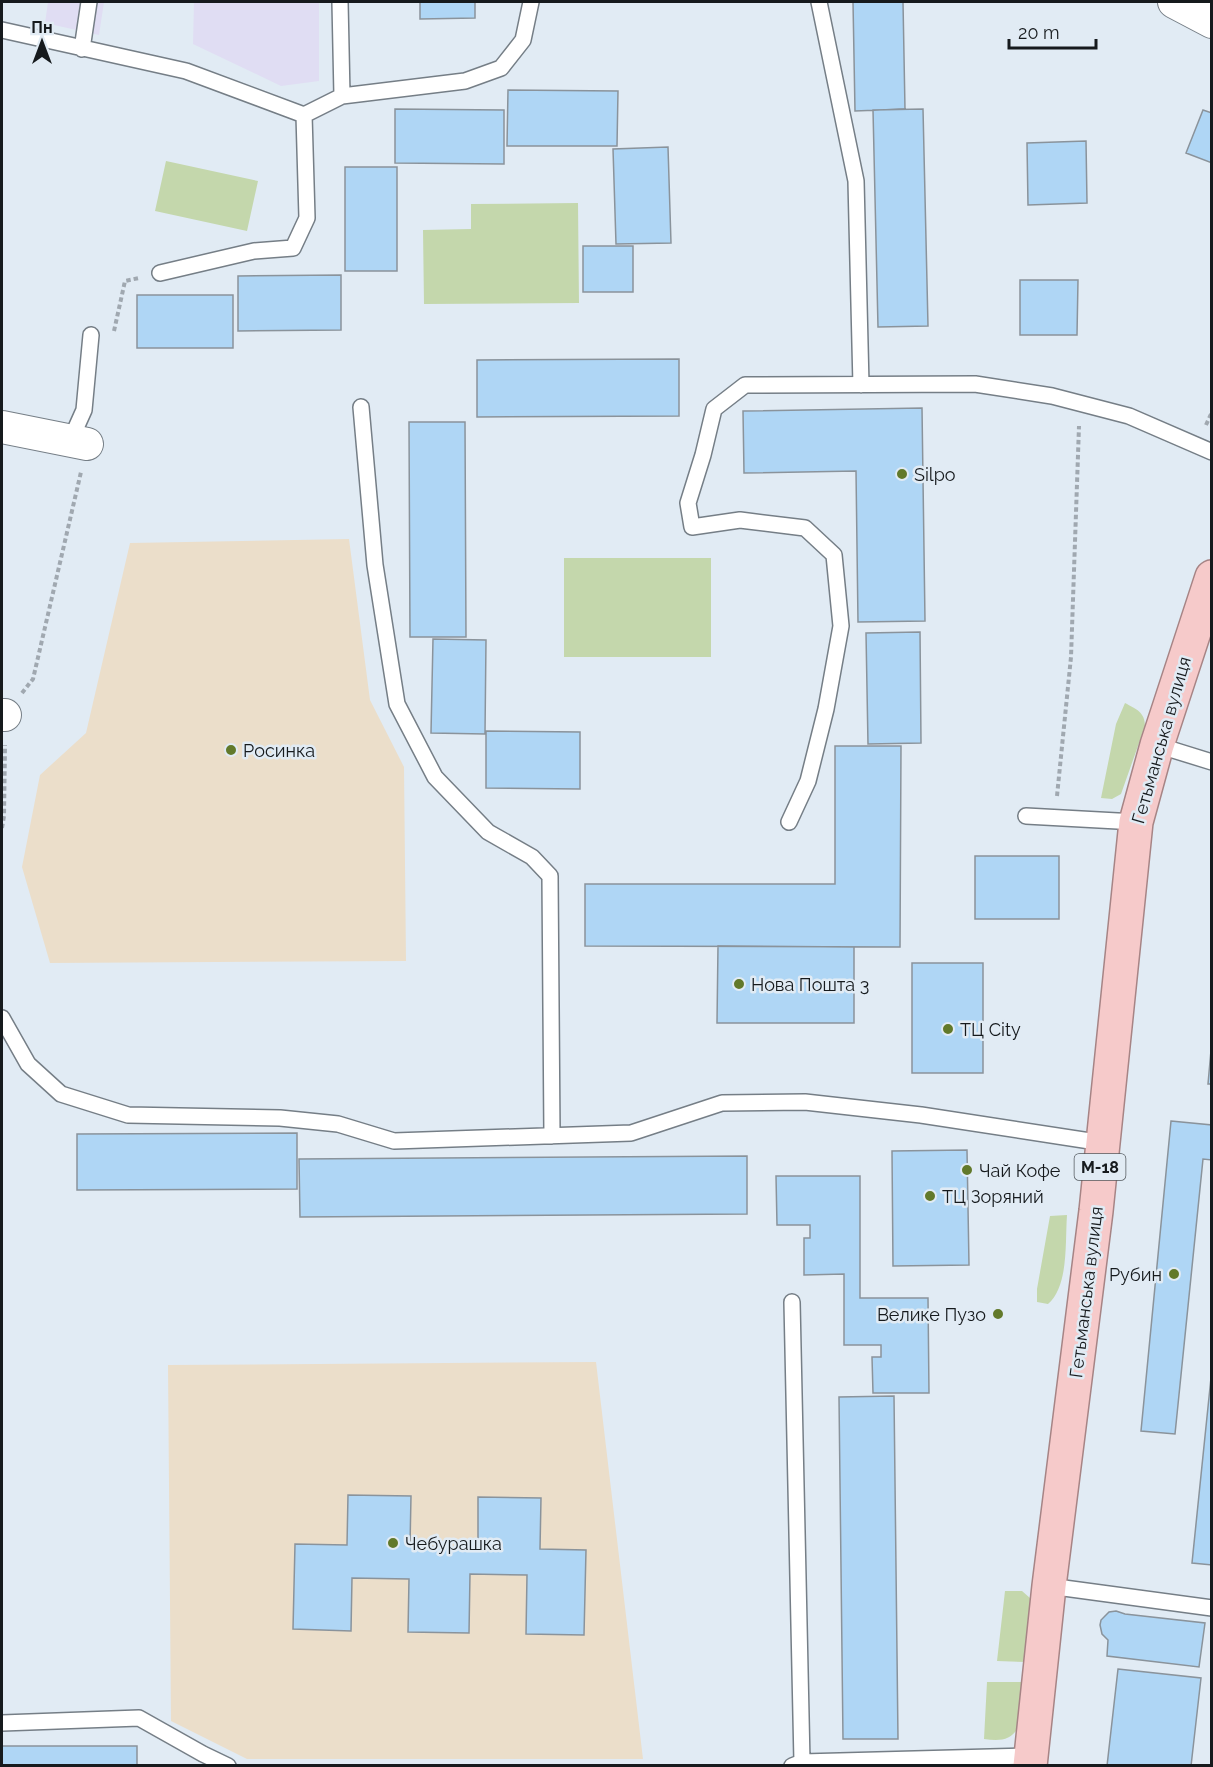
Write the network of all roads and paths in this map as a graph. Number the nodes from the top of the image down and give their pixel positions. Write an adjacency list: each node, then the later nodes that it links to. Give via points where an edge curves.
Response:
1 (89, 2): 8 (lane)
2 (340, 2): 9 (lane)
3 (531, 2): 9 (lane, via 524,40 501,68 465,81)
4 (819, 2): 14 (lane, via 856,181)
5 (1174, 2): 6 (street)
6 (1212, 22)
7 (2, 30): 8 (lane)
8 (82, 49): 10 (lane, via 186,71)
9 (342, 96): 10 (lane)
10 (304, 115): 11 (lane, via 306,218 293,248 254,251)
11 (160, 273): 13 (path, via 125,282)
12 (91, 336): 18 (lane)
13 (112, 339)
14 (861, 385): 15 (lane, via 975,384); 26 (lane, via 745,385 714,409 688,503 692,527 740,520 805,528 834,555 841,626 808,781)
15 (1080, 403): 19 (lane, via 1129,416); 25 (path, via 1071,657)
16 (361, 408): 30 (lane, via 375,565 397,704 435,777 488,832 532,857 550,876)
17 (2, 427): 18 (street)
18 (79, 442): 21 (path, via 33,679)
19 (1212, 452)
20 (1212, 577): 22 (highway, Гетьманська вулиця / М-18)
21 (3, 715): 28 (path)
22 (1157, 745): 23 (lane); 27 (highway, Гетьманська вулиця / М-18)
23 (1212, 762)
24 (1026, 816): 25 (lane)
25 (1055, 818): 27 (lane)
26 (789, 822)
27 (1136, 822): 31 (highway, Гетьманська вулиця / М-18)
28 (2, 828)
29 (2, 1018): 30 (lane, via 28,1064 61,1094 128,1115 280,1118 338,1124 394,1141)
30 (552, 1136): 31 (lane, via 631,1133 722,1102 806,1102)
31 (1103, 1143): 33 (highway, Гетьманська вулиця / М-18)
32 (792, 1302): 37 (lane)
33 (1049, 1586): 34 (lane); 36 (highway, Гетьманська вулиця / М-18)
34 (1212, 1608)
35 (2, 1723): 38 (lane, via 139,1718)
36 (1030, 1761): 37 (lane)
37 (797, 1764)
38 (228, 1766)

